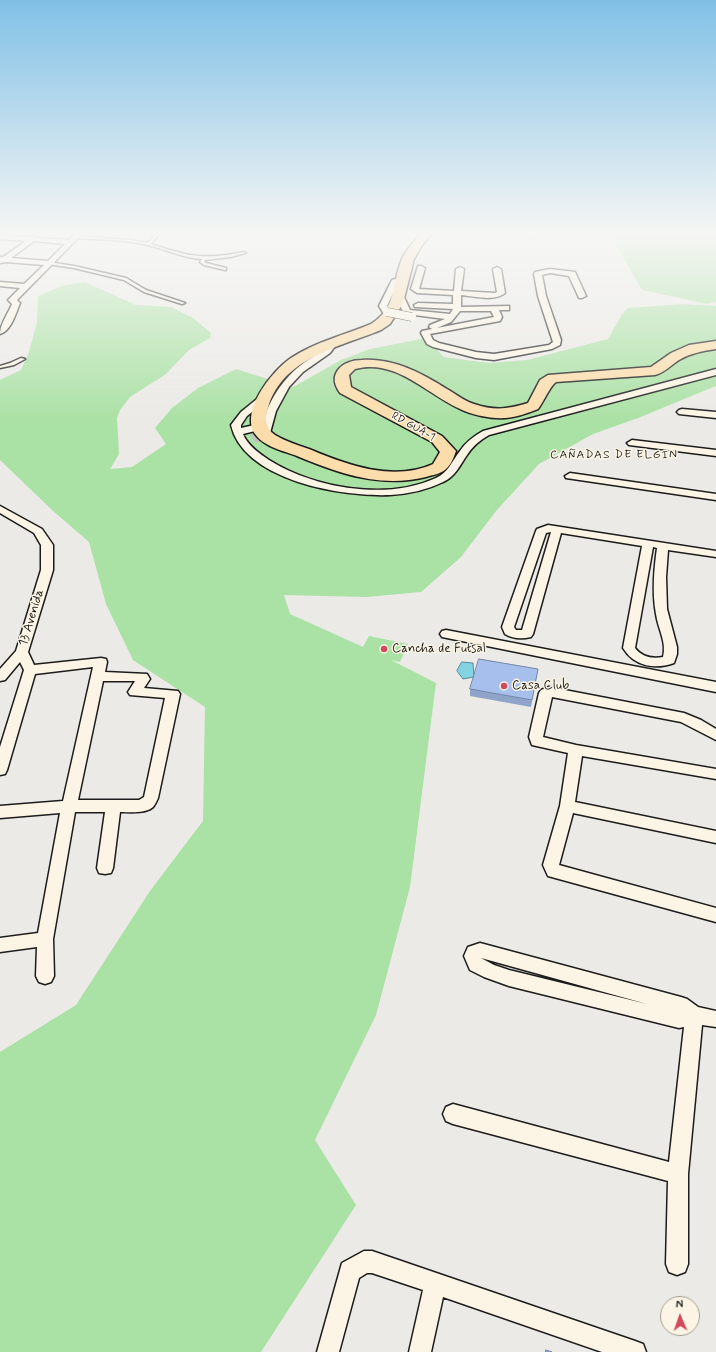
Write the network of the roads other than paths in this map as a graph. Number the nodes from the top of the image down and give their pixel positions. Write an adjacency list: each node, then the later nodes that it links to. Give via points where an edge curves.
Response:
1 (11, 297): 14 (street, via 9,299 16,303 9,320)
2 (164, 297): 8 (lane)
3 (387, 297): 13 (street, bridge, via 383,306 387,312 412,317)
4 (398, 297): 17 (main road, via 385,321)
5 (400, 297): 13 (street, via 407,312)
6 (457, 297): 10 (street)
7 (542, 297): 15 (street, via 557,340 557,344 552,346 501,356 485,356 436,345 430,342)
8 (183, 303)
9 (418, 305): 10 (street)
10 (457, 308): 12 (street); 13 (street)
11 (506, 308): 12 (street)
12 (494, 309): 15 (street, via 497,319)
13 (450, 318): 15 (street)
14 (1, 330)
15 (425, 333)
16 (716, 344): 24 (main road, RD GUA-1, via 694,348 676,356 655,371 553,378 545,383 534,406 509,413 467,407 402,369 388,365 360,364 346,370 341,381 345,390 437,439 448,451 439,467 421,473 382,476 358,472 271,440)
17 (332, 345): 21 (main road, via 296,361 277,378); 24 (street, via 327,352 291,379 276,398 268,422)
18 (23, 359): 19 (lane)
19 (0, 367)
20 (716, 372): 29 (street, via 486,433 466,449 451,473 440,480 399,492)
21 (265, 397): 24 (main road, via 258,417); 25 (street, via 244,414 236,425)
22 (682, 412): 23 (street)
23 (716, 415)
24 (260, 432): 25 (street, via 246,430); 29 (street, via 253,445 265,455 289,467)
25 (238, 433): 29 (street, via 239,438 266,464 316,485 347,492)
26 (632, 443): 27 (street)
27 (716, 453)
28 (570, 476): 30 (street)
29 (364, 492)
30 (716, 497)
31 (0, 509): 38 (street, 13 Avenida, via 38,531 47,545 47,570)
32 (556, 532): 32 (street, via 527,634 514,634 508,627 540,534); 33 (street)
33 (647, 547): 34 (street); 34 (street, via 629,648 636,657 655,662 669,660 672,653 661,610)
34 (662, 550): 35 (street); 36 (street)
35 (716, 554)
36 (716, 562)
37 (446, 634): 42 (street)
38 (22, 652): 39 (street, 13 Avenida); 40 (street)
39 (30, 670): 41 (street, via 101,662); 45 (street)
40 (0, 676)
41 (98, 676): 47 (street); 48 (street, via 142,677 144,679 135,692 173,694 151,798 148,803 140,806)
42 (716, 687)
43 (716, 735): 44 (street, via 684,718 546,693 537,741)
44 (576, 750): 46 (street); 49 (street)
45 (0, 770)
46 (716, 774)
47 (69, 806): 48 (street); 50 (street); 54 (street)
48 (113, 806): 52 (street)
49 (568, 806): 51 (street); 53 (street, via 551,865 554,871)
50 (0, 812)
51 (716, 837)
52 (105, 868)
53 (716, 915)
54 (45, 939): 55 (street); 56 (street)
55 (0, 945)
56 (45, 976)
57 (694, 1015): 57 (street, via 681,1005 480,950 472,956 476,965 509,978 679,1020); 58 (street); 60 (street)
58 (716, 1019)
59 (453, 1114): 60 (street)
60 (678, 1174): 61 (street)
61 (677, 1264)
62 (435, 1283): 63 (street, via 372,1262 364,1262 357,1266 350,1271); 64 (street); 65 (street)
63 (328, 1352)
64 (420, 1352)
65 (635, 1352)

